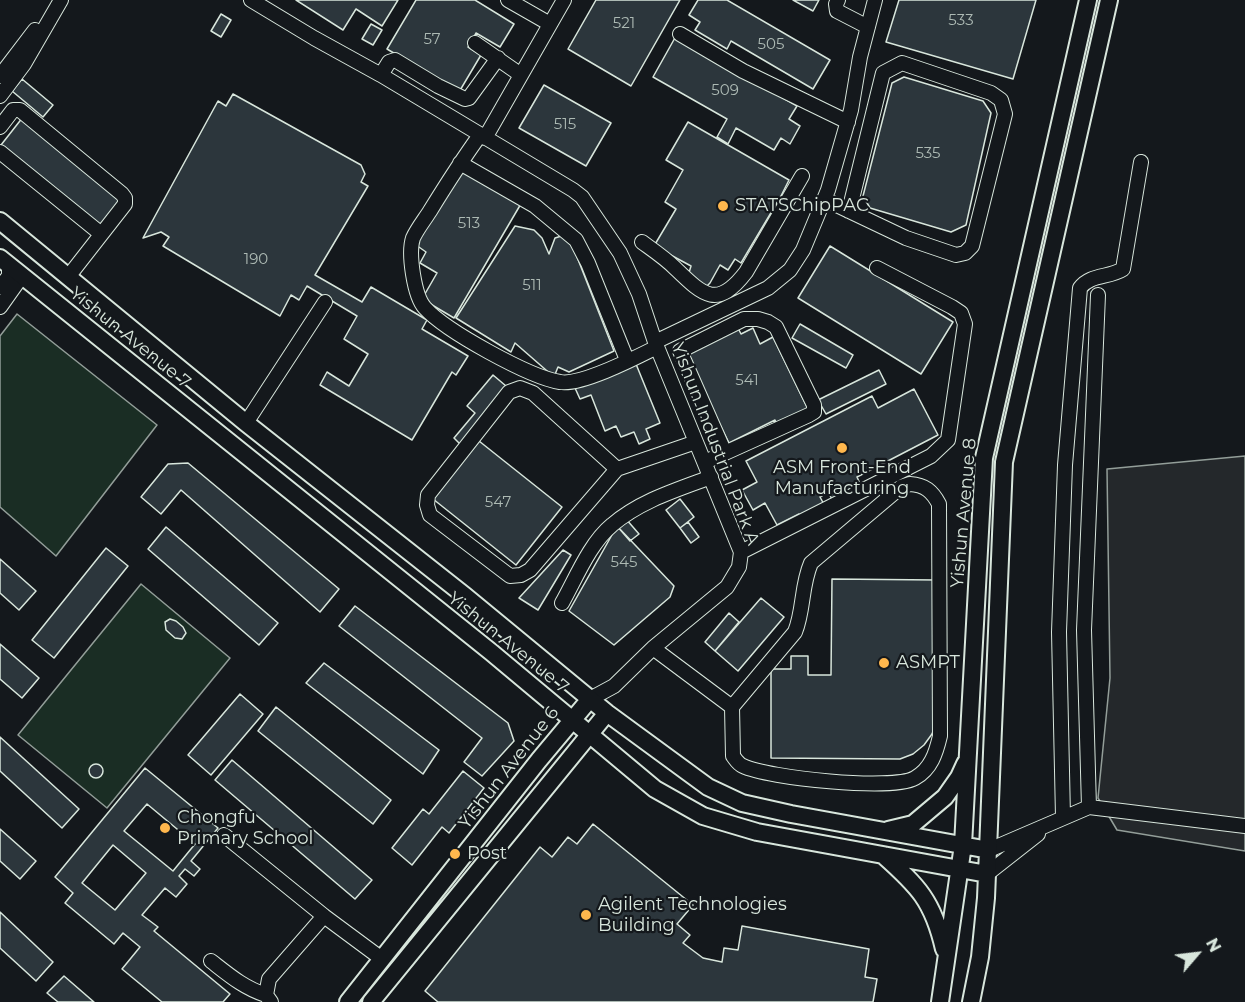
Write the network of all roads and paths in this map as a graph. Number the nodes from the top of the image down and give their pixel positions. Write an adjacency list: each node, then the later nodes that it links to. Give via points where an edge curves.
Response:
1 (53, 0): 19 (street)
2 (61, 0): 20 (street, via 24,64)
3 (251, 0): 17 (street, Yishun Industrial Park A)
4 (508, 0): 11 (street)
5 (537, 0): 11 (street)
6 (564, 0): 12 (street)
7 (838, 0): 13 (street, via 837,11)
8 (875, 0): 13 (street, Yishun Industrial Park A)
9 (1088, 0): 60 (main road, Yishun Avenue 8, via 984,458)
10 (1108, 0): 67 (main road, Yishun Avenue 8, via 1004,462)
11 (530, 13): 12 (street)
12 (550, 24): 18 (street)
13 (868, 27): 21 (street, Yishun Industrial Park A)
14 (680, 34): 21 (street, via 743,71)
15 (475, 43): 16 (street)
16 (498, 58): 17 (street, via 472,96 465,99 395,60 389,62); 18 (street)
17 (381, 75): 23 (street, Yishun Industrial Park A)
18 (521, 75): 23 (street)
19 (0, 76)
20 (0, 96)
21 (848, 122): 28 (street, Yishun Industrial Park A)
22 (0, 126): 31 (street, via 13,110 20,110 122,194 125,204)
23 (483, 136): 26 (street); 41 (street, Yishun Industrial Park A, via 582,197 620,253)
24 (0, 152): 31 (street)
25 (1141, 162): 62 (street, via 1123,269 1088,280 1080,288 1065,465)
26 (460, 163): 42 (street, via 535,206 576,240); 42 (street, via 413,238 411,258 424,307 463,337 526,371 560,383 578,382)
27 (802, 176): 33 (street, via 747,272 727,291 717,295 702,293)
28 (825, 199): 29 (street); 41 (street, Yishun Industrial Park A, via 790,270 768,288)
29 (849, 210): 29 (street, via 906,238 956,255 965,253 972,246 1005,114 1001,100 991,93 902,63 883,73)
30 (0, 221): 32 (main road, Yishun Avenue 7)
31 (100, 233): 36 (street)
32 (21, 240): 34 (main road, via 27,262); 36 (main road, Yishun Avenue 7)
33 (642, 242)
34 (10, 267): 37 (street); 40 (street); 53 (main road, Yishun Avenue 7)
35 (878, 268): 49 (street, via 961,313 965,324 948,440 931,456)
36 (68, 277): 43 (main road, Yishun Avenue 7)
37 (0, 287)
38 (1098, 295): 61 (street, via 1084,630)
39 (324, 302): 43 (street)
40 (0, 307)
41 (656, 344): 42 (street); 44 (street, Yishun Industrial Park A)
42 (627, 360)
43 (246, 423): 51 (main road, Yishun Avenue 7)
44 (696, 442): 46 (street, Yishun Industrial Park A); 47 (street)
45 (725, 453): 45 (street, via 813,412 776,327 768,322 744,319 680,351); 46 (street)
46 (705, 462): 48 (street, Yishun Industrial Park A)
47 (617, 469): 47 (street, via 530,570 521,575 510,576 430,514 427,505 428,495 509,392 520,388 533,393)
48 (711, 477): 49 (street, Yishun Industrial Park A); 50 (street, via 649,500 611,526 590,552)
49 (741, 552): 52 (street, Yishun Industrial Park A, via 739,567 727,587)
50 (562, 603)
51 (507, 631): 53 (main road); 55 (main road, Yishun Avenue 7)
52 (653, 648): 54 (street, Yishun Industrial Park A); 56 (street)
53 (491, 652): 58 (main road, Yishun Avenue 7)
54 (615, 686): 55 (street, Yishun Industrial Park A); 57 (street, Yishun Industrial Park A)
55 (590, 699): 57 (main road, Yishun Avenue 7); 58 (main road, Yishun Avenue 6)
56 (732, 708): 56 (street, via 733,756 743,766 828,782 898,782 912,780 924,771 937,750 940,736 939,504 935,495 910,484 901,487 811,564 805,576 795,632)
57 (607, 713): 59 (main road); 64 (main road, Yishun Avenue 7, via 700,781 732,799)
58 (572, 720): 59 (main road, Yishun Avenue 7); 73 (main road, Yishun Avenue 6)
59 (588, 734): 68 (main road, Yishun Avenue 7, via 655,789 703,816 787,839); 77 (main road)
60 (968, 757): 64 (main road, via 945,797 914,824); 66 (main road, Yishun Avenue 8)
61 (1089, 807): 62 (street); 63 (street)
62 (1058, 819): 67 (street); 70 (street)
63 (1245, 826)
64 (882, 832): 66 (main road, Yishun Avenue 7)
65 (224, 835): 71 (street)
66 (963, 845): 67 (main road, Yishun Avenue 7); 69 (main road, Yishun Avenue 8)
67 (989, 850): 70 (main road, Yishun Avenue 8)
68 (882, 854): 69 (main road, Yishun Avenue 7); 72 (main road, via 927,901 938,922)
69 (960, 869): 70 (main road, Yishun Avenue 7); 72 (main road, Yishun Avenue 8)
70 (987, 874): 79 (main road, Yishun Avenue 8, via 980,957)
71 (324, 916): 73 (street); 75 (street, via 269,979)
72 (946, 958): 78 (main road, Yishun Avenue 8)
73 (382, 959): 76 (main road, Yishun Avenue 6)
74 (211, 961): 75 (street, via 250,990)
75 (269, 998)
76 (348, 1002)
77 (372, 1002)
78 (940, 1002)
79 (971, 1002)

